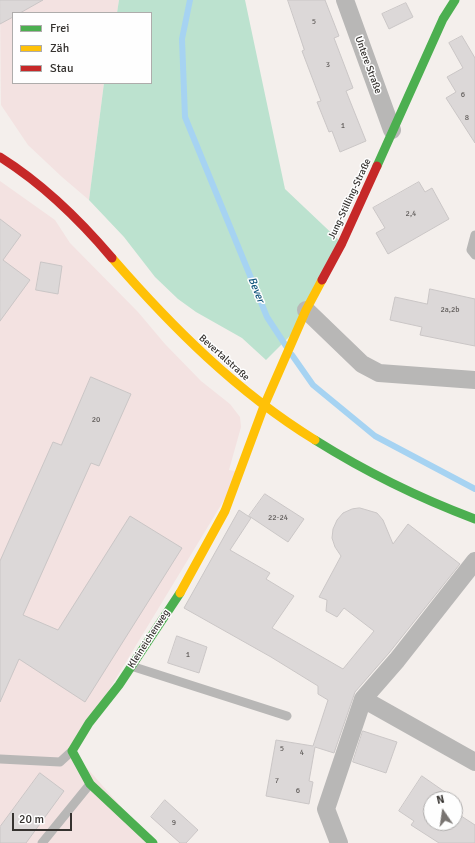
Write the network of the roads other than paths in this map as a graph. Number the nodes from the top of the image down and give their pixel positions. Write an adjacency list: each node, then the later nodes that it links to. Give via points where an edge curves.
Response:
1 (345, 0): 3 (street, Untere Straße)
2 (455, 0): 3 (street, Jung-Stilling-Straße, via 443,19)
3 (392, 130): 7 (street, Jung-Stilling-Straße, via 342,243)
4 (0, 156): 9 (street, Bevertalstraße, via 64,206 170,322 222,372)
5 (475, 235): 6 (lane, via 471,250)
6 (475, 254)
7 (306, 310): 8 (street, via 362,364 379,373); 9 (street, Jung-Stilling-Straße)
8 (475, 380)
9 (264, 406): 10 (street, Bevertalstraße, via 302,433 380,479); 12 (street, Kleineichenweg, via 225,511 179,594)
10 (475, 519)
11 (475, 561): 13 (street)
12 (131, 666): 14 (lane); 15 (street, Kleineichenweg, via 89,723)
13 (363, 699): 17 (street); 21 (street, via 326,809)
14 (287, 716)
15 (72, 751): 16 (lane, via 60,762); 18 (street)
16 (0, 759)
17 (475, 762)
18 (90, 784): 19 (lane); 20 (street)
19 (42, 843)
20 (153, 843)
21 (339, 843)

